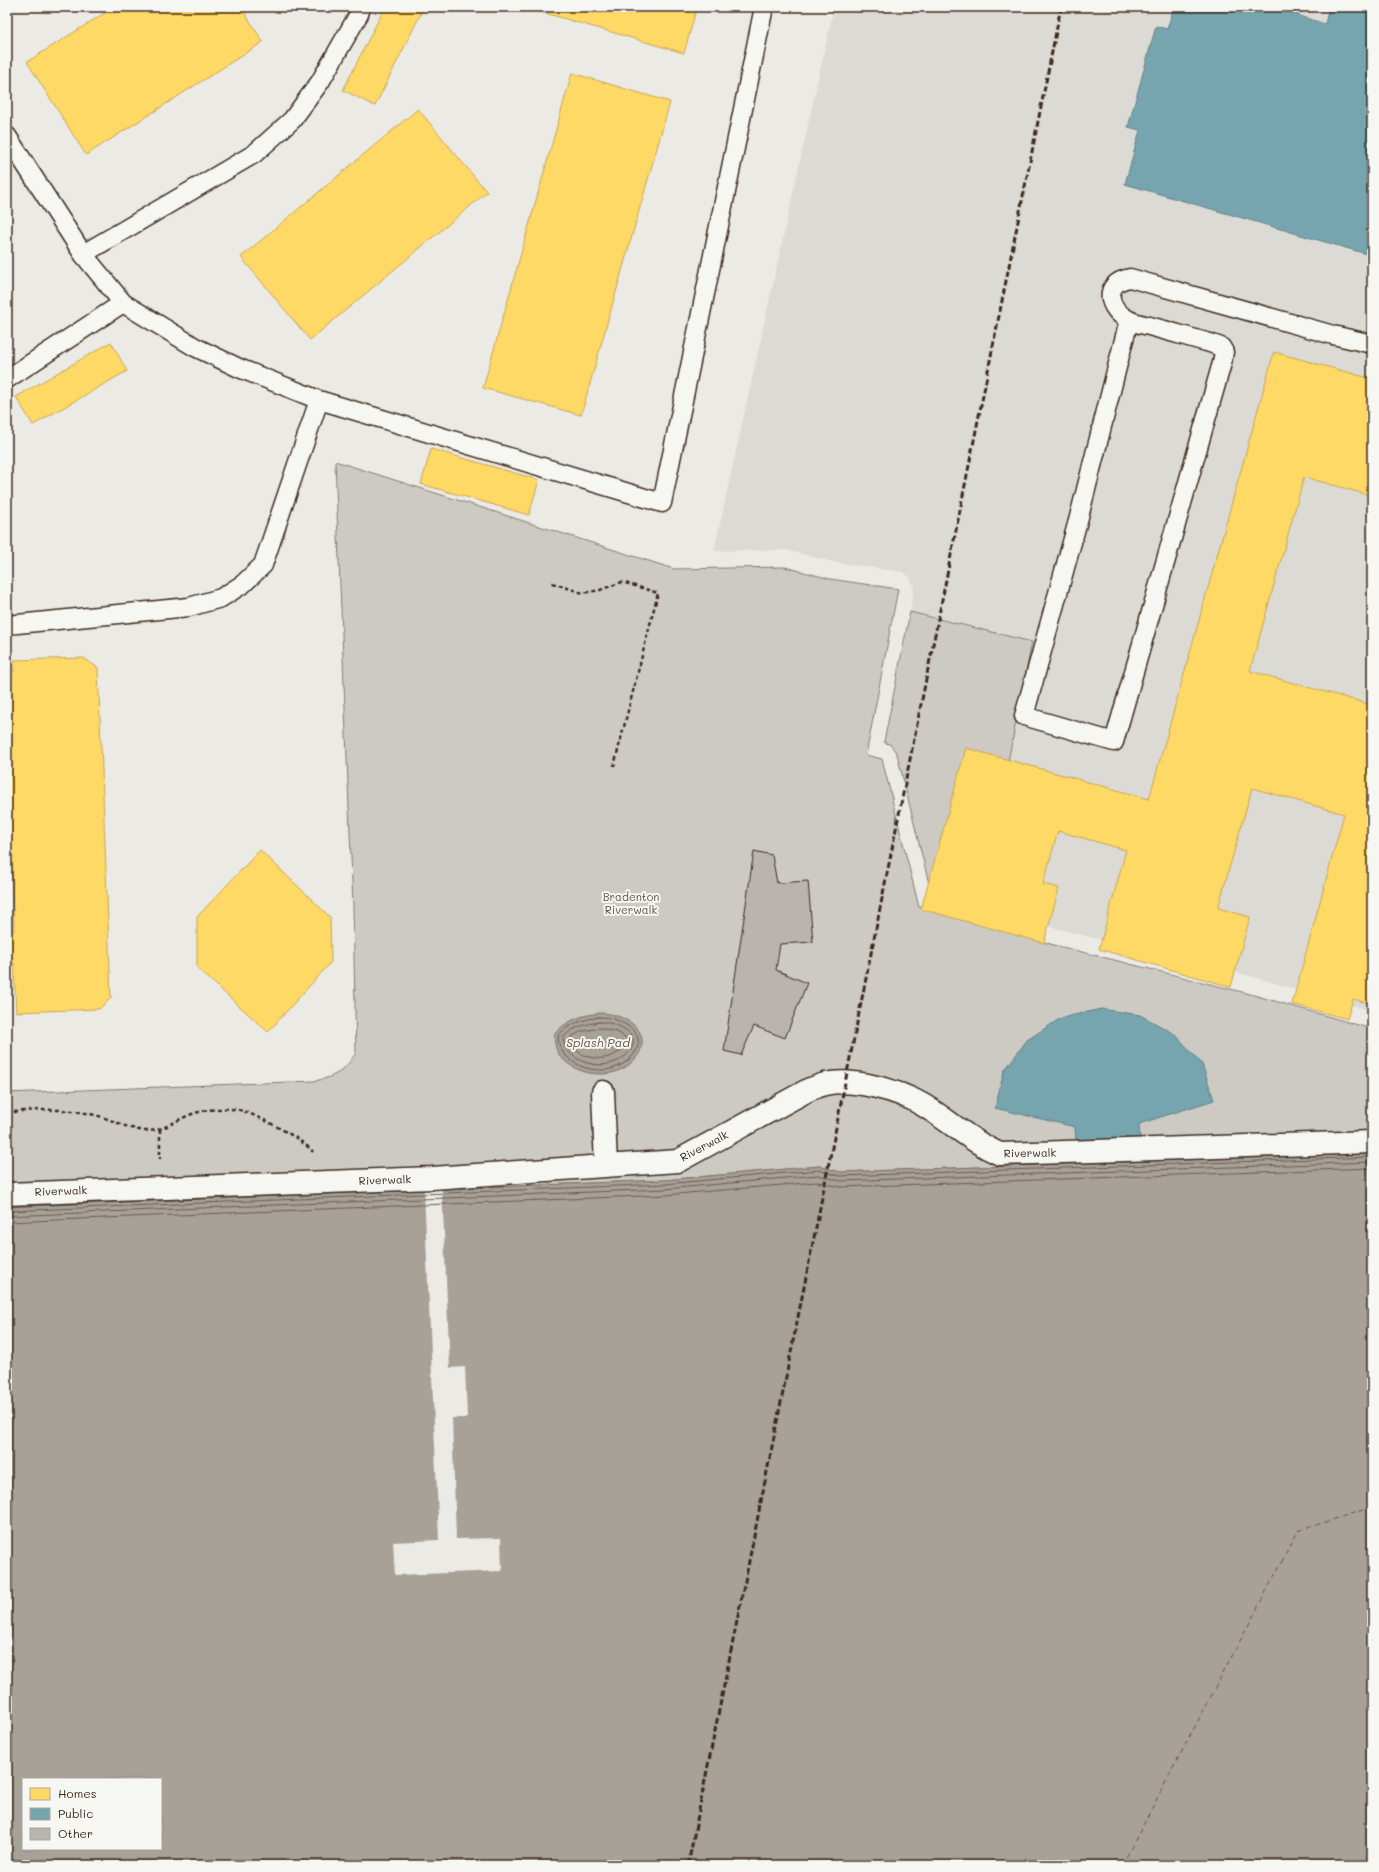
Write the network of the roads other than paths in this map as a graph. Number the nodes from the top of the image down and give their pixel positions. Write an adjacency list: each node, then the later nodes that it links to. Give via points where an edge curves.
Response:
1 (360, 7): 4 (lane, via 359,14 320,82 292,120 254,154)
2 (764, 7): 9 (lane, via 662,503)
3 (7, 136): 4 (lane)
4 (83, 254): 5 (lane)
5 (123, 303): 8 (lane); 9 (lane, via 195,347 239,368)
6 (1129, 320): 6 (lane, via 1079,517 1024,716 1114,742 1224,352 1221,347 1210,343); 7 (lane, via 1113,306 1110,295 1117,283 1130,278)
7 (1372, 344)
8 (7, 379)
9 (319, 400): 10 (lane, via 263,565 243,584 220,598 189,607)
10 (7, 625)
11 (602, 1092): 13 (street)
12 (1372, 1142): 13 (street, Riverwalk, via 1000,1154 974,1141 923,1105 874,1087 846,1083 825,1084 810,1089 678,1161)
13 (606, 1166): 14 (street, Riverwalk, via 432,1178)
14 (7, 1194)

